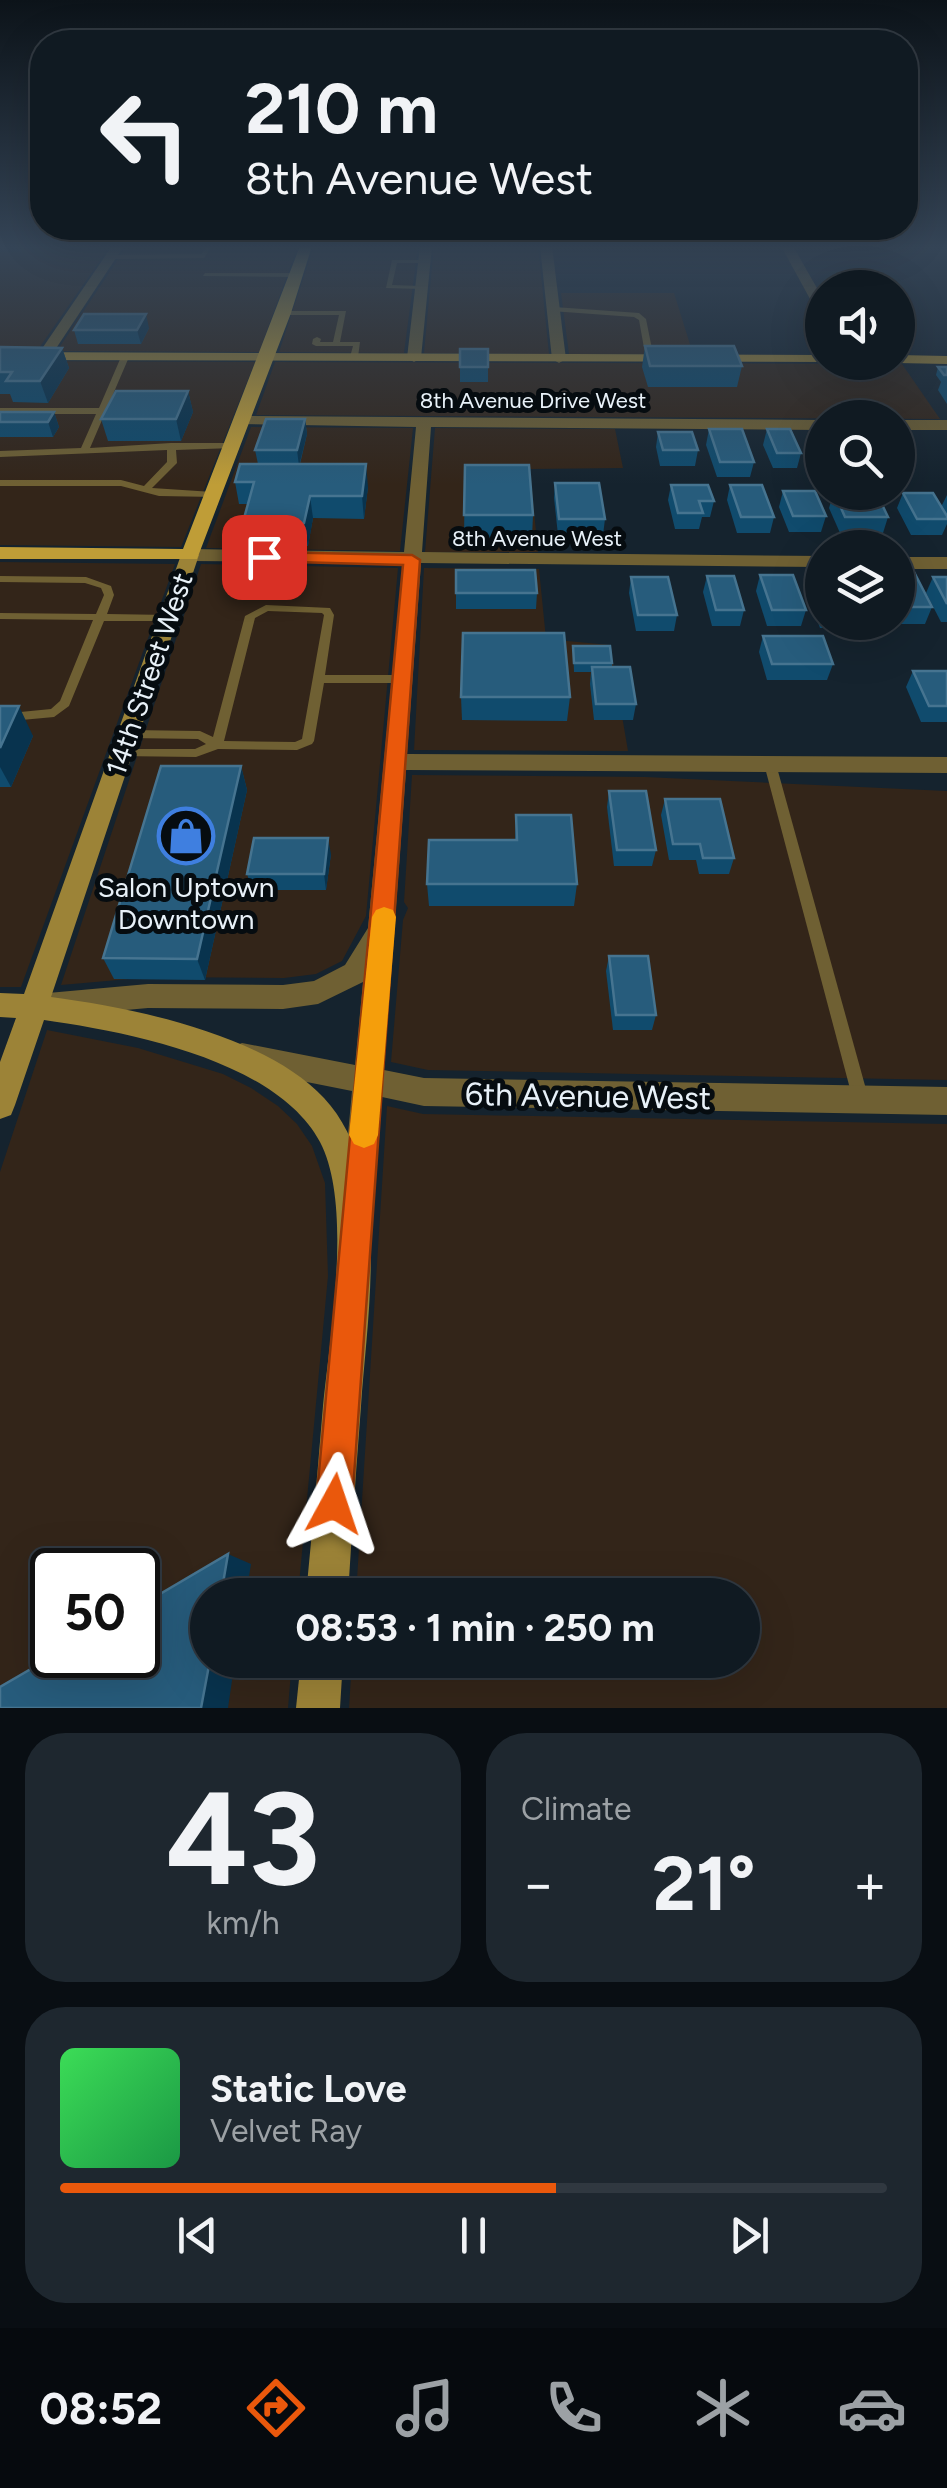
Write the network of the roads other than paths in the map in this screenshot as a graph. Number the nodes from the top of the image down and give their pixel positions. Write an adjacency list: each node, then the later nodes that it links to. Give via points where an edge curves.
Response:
1 (65, 326): 10 (street)
2 (279, 326): 12 (main road, 14th Street West)
3 (340, 326): 8 (lane)
4 (418, 326): 14 (street)
5 (556, 326): 15 (street)
6 (643, 326): 16 (lane)
7 (317, 338): 8 (lane, via 316,344)
8 (336, 344): 13 (lane, via 358,344)
9 (0, 356): 10 (street)
10 (44, 356): 11 (street)
11 (125, 356): 12 (street); 21 (lane)
12 (267, 357): 13 (street); 22 (main road, 14th Street West)
13 (354, 357): 14 (street)
14 (414, 358): 15 (street)
15 (559, 359): 16 (street)
16 (650, 359): 17 (street)
17 (805, 359)
18 (915, 359): 19 (street)
19 (947, 360)
20 (0, 411): 21 (lane)
21 (99, 411): 29 (lane)
22 (242, 421): 23 (street, 8th Avenue Drive West); 27 (main road, 14th Street West)
23 (424, 422): 24 (street, 8th Avenue Drive West); 36 (street)
24 (805, 425)
25 (915, 425): 26 (street)
26 (947, 425)
27 (233, 445): 28 (lane); 33 (main road, 14th Street West)
28 (171, 446): 29 (lane); 32 (lane, via 172,463)
29 (85, 450): 30 (lane)
30 (0, 454)
31 (0, 483): 32 (lane)
32 (146, 489): 33 (lane)
33 (213, 496): 35 (main road, 14th Street West)
34 (0, 554): 35 (main road)
35 (190, 556): 36 (street, 8th Avenue West); 43 (street, 14th Street West)
36 (412, 560): 37 (street, 8th Avenue West); 45 (street)
37 (805, 562)
38 (915, 562): 39 (street)
39 (947, 563)
40 (0, 579): 42 (lane, via 98,582 108,595)
41 (0, 616): 42 (lane)
42 (102, 617): 43 (lane); 46 (lane, via 54,713)
43 (169, 618): 47 (street, 14th Street West)
44 (318, 679): 45 (lane); 48 (lane, via 308,741); 48 (lane, via 330,614 255,610)
45 (403, 679): 49 (street)
46 (0, 718)
47 (125, 744): 48 (lane, via 196,752); 48 (lane, via 200,735); 54 (street, 14th Street West)
48 (217, 745)
49 (397, 762): 50 (street); 52 (street)
50 (770, 764): 51 (street); 57 (lane)
51 (947, 765)
52 (384, 918): 54 (street, 6th Avenue West, via 356,972 318,992); 56 (street)
53 (0, 1006): 54 (street, 6th Avenue West)
54 (34, 1006): 55 (street, 6th Avenue West, via 147,1028); 59 (street, 14th Street West)
55 (232, 1054): 56 (street, 6th Avenue West); 60 (street, 6th Avenue West, via 293,1088 332,1132 348,1177)
56 (368, 1079): 57 (street, 6th Avenue West, via 424,1092); 60 (street)
57 (861, 1100): 58 (street, 6th Avenue West)
58 (947, 1101)
59 (0, 1104)
60 (352, 1275): 61 (street, 6th Avenue West)
61 (328, 1578)
62 (320, 1678): 63 (street)
63 (318, 1708)

